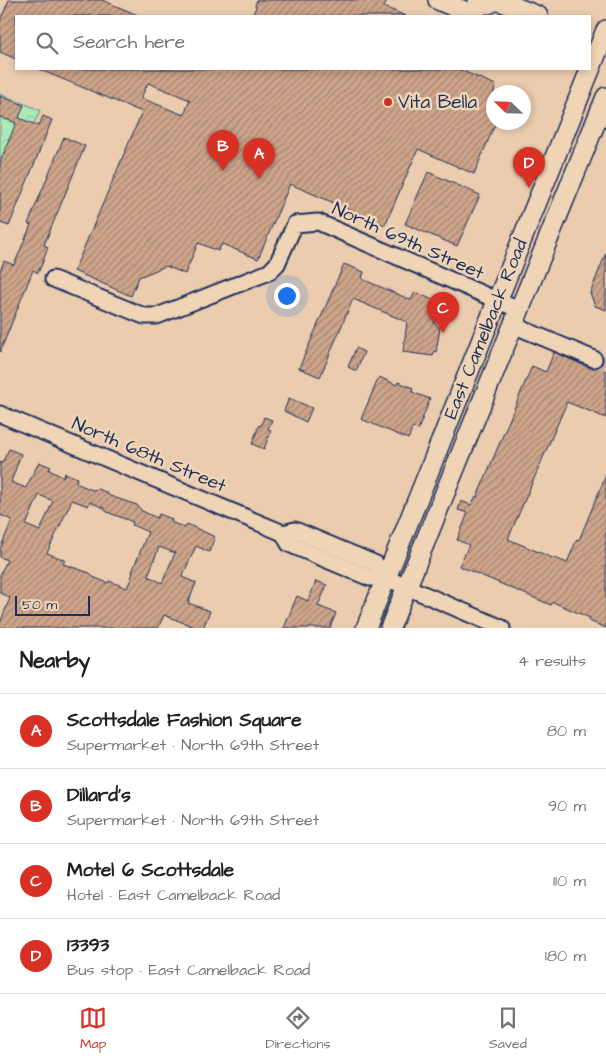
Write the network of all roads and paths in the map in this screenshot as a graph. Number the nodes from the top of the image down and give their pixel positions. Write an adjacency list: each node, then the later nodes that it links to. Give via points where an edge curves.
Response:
1 (438, 0): 4 (main road)
2 (478, 0): 3 (main road, via 488,4)
3 (497, 0): 5 (main road)
4 (474, 15)
5 (535, 15)
6 (601, 38): 7 (main road, East Camelback Road)
7 (596, 67): 10 (main road, East Camelback Road)
8 (606, 97): 11 (main road, East Camelback Road)
9 (53, 279): 10 (street, North 69th Street, via 144,316 157,316 269,272 277,264 295,224 318,222)
10 (497, 301): 11 (street, North 69th Street); 14 (main road, East Camelback Road)
11 (516, 318): 12 (street, North 69th Street); 15 (main road, East Camelback Road)
12 (594, 359)
13 (0, 414): 14 (street, North 68th Street, via 283,533 289,544 370,578)
14 (386, 578): 15 (street, North 68th Street); 16 (main road, East Camelback Road)
15 (407, 587): 17 (main road, East Camelback Road); 18 (street, North 68th Street)
16 (366, 628)
17 (390, 628)
18 (502, 628)

